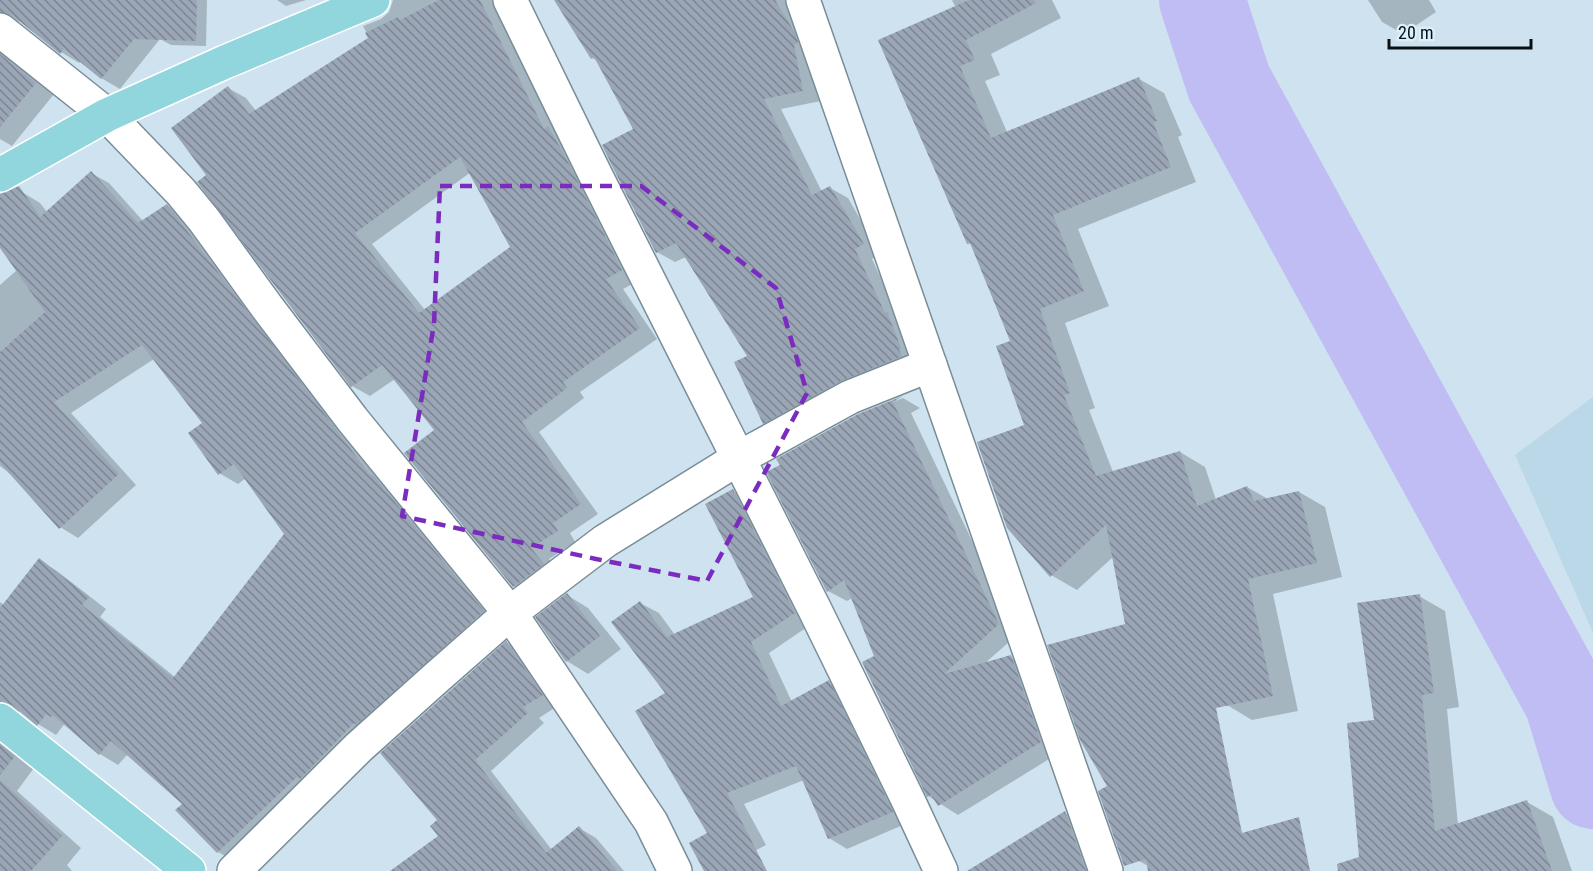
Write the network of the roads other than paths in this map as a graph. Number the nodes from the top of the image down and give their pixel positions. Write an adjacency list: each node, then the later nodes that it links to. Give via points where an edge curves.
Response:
1 (373, 0): 5 (main road)
2 (510, 0): 8 (street)
3 (803, 0): 7 (street)
4 (0, 30): 5 (street)
5 (107, 115): 6 (main road); 9 (street, via 196,211 352,419)
6 (0, 175)
7 (930, 365): 8 (street, via 849,397); 15 (street)
8 (739, 458): 9 (street, via 605,541); 14 (street)
9 (510, 613): 12 (street, via 359,747); 13 (street, via 651,822)
10 (0, 720): 11 (main road)
11 (189, 871)
12 (234, 871)
13 (675, 871)
14 (941, 871)
15 (1106, 871)

